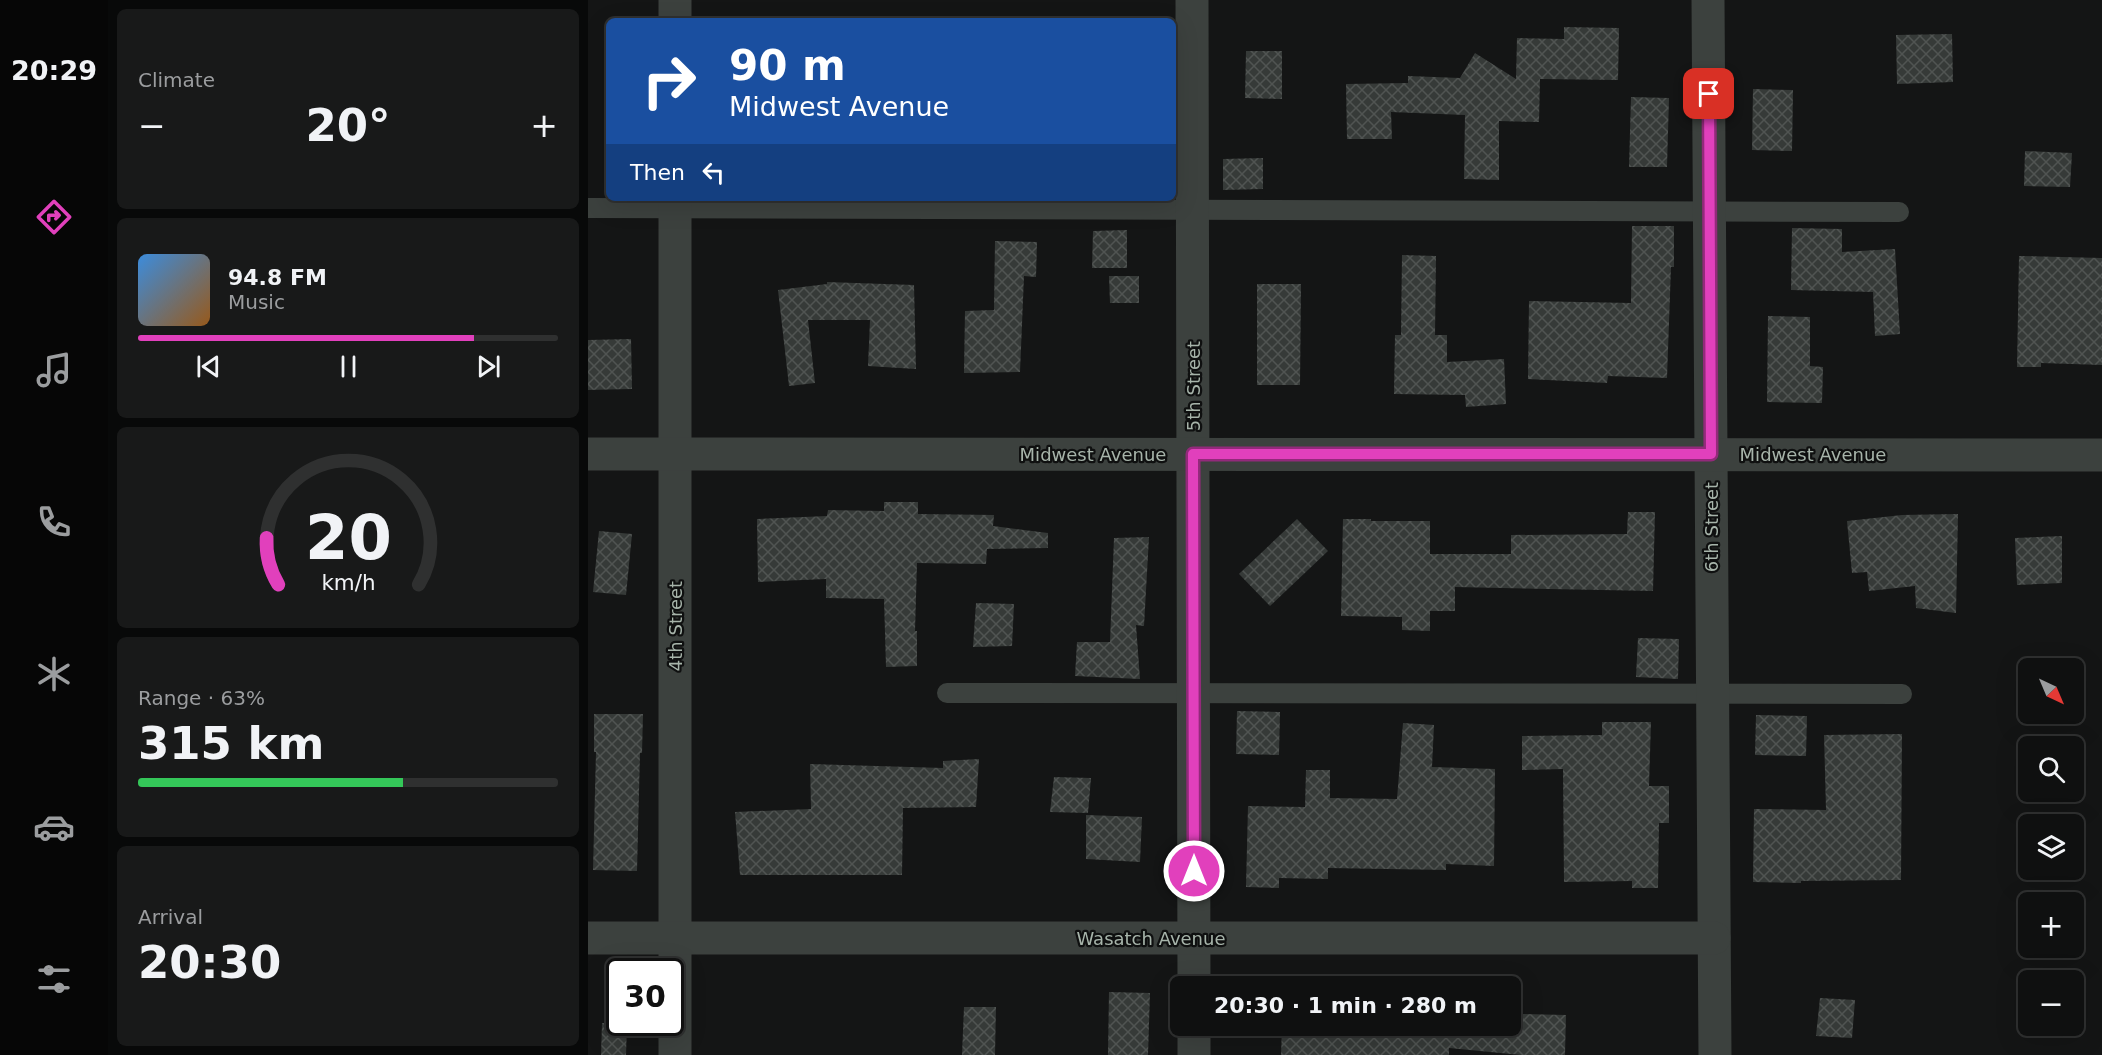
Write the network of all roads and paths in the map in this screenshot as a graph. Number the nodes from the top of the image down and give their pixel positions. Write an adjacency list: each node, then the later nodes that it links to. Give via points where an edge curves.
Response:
1 (675, 0): 4 (street)
2 (1192, 0): 7 (street, 5th Street)
3 (1708, 0): 8 (street, 6th Street)
4 (675, 18)
5 (675, 203): 6 (lane); 7 (lane); 11 (street, 4th Street)
6 (588, 208)
7 (1193, 210): 8 (lane); 12 (street, 5th Street)
8 (1710, 211): 9 (lane); 13 (street, 6th Street)
9 (1899, 212)
10 (588, 454): 11 (street, Midwest Avenue)
11 (675, 454): 12 (street, Midwest Avenue); 20 (street, 4th Street)
12 (1193, 454): 13 (street, Midwest Avenue); 16 (street, 5th Street)
13 (1711, 454): 14 (street, Midwest Avenue); 17 (street, 6th Street)
14 (2102, 455)
15 (947, 693): 16 (lane)
16 (1194, 693): 17 (lane); 21 (street, 5th Street)
17 (1712, 694): 18 (lane); 22 (street, 6th Street)
18 (1902, 694)
19 (588, 938): 20 (street, Wasatch Avenue)
20 (675, 938): 21 (street, Wasatch Avenue); 25 (street, 4th Street)
21 (1194, 938): 22 (street, Wasatch Avenue); 23 (street, 5th Street)
22 (1714, 938): 27 (street, 6th Street)
23 (1194, 976)
24 (1194, 1036): 26 (street)
25 (675, 1055)
26 (1194, 1055)
27 (1715, 1055)

